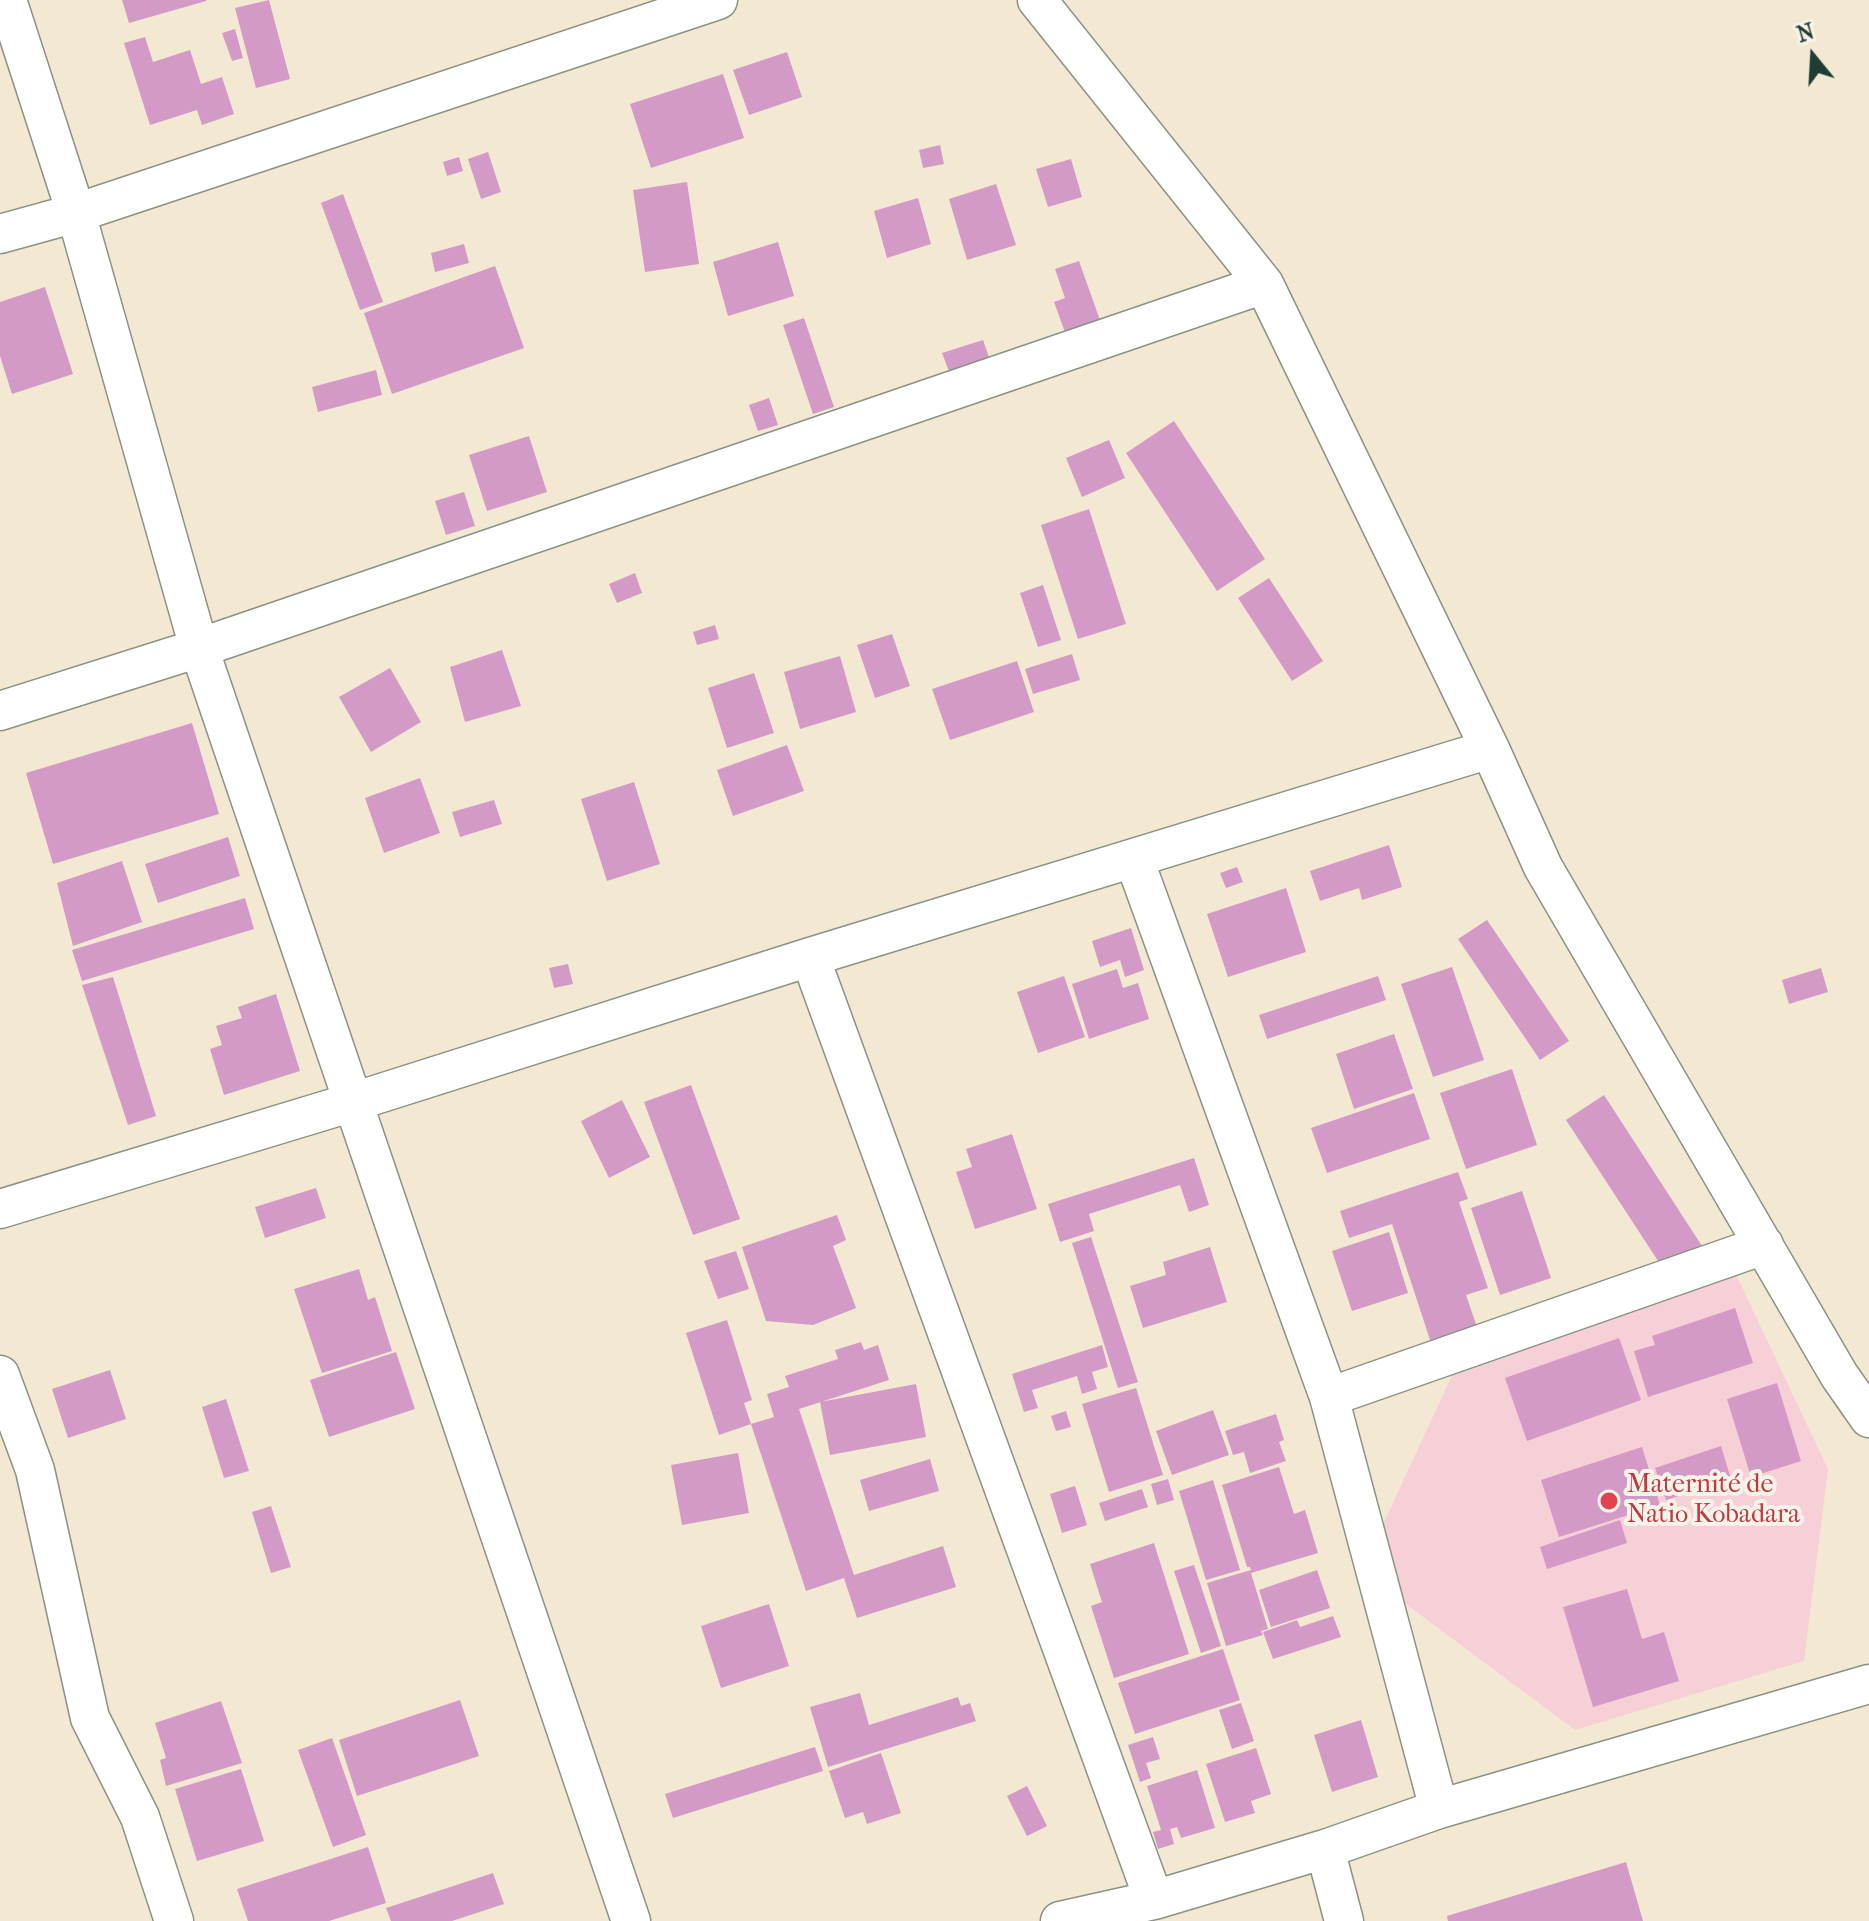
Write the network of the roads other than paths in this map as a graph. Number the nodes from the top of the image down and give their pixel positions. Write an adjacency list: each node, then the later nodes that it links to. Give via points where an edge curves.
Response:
1 (7, 0): 4 (street)
2 (718, 0): 4 (street)
3 (1037, 0): 6 (street)
4 (76, 213): 5 (street); 7 (street)
5 (0, 234)
6 (1264, 284): 7 (street); 9 (street)
7 (199, 648): 8 (street); 12 (street)
8 (0, 711)
9 (1490, 749): 10 (street); 14 (street, via 1543,867)
10 (1134, 859): 11 (street); 17 (street)
11 (810, 957): 12 (street); 22 (street)
12 (353, 1102): 13 (street); 24 (street)
13 (0, 1209)
14 (1764, 1245): 15 (street); 17 (street)
15 (1854, 1370): 18 (street)
16 (0, 1375): 23 (street, via 35,1470 90,1718 140,1817)
17 (1329, 1397): 20 (street)
18 (1869, 1418)
19 (1869, 1684): 20 (street)
20 (1439, 1809): 21 (street)
21 (1325, 1849): 22 (street); 26 (street)
22 (1154, 1900): 25 (street)
23 (174, 1921)
24 (631, 1921)
25 (1060, 1921)
26 (1344, 1921)

